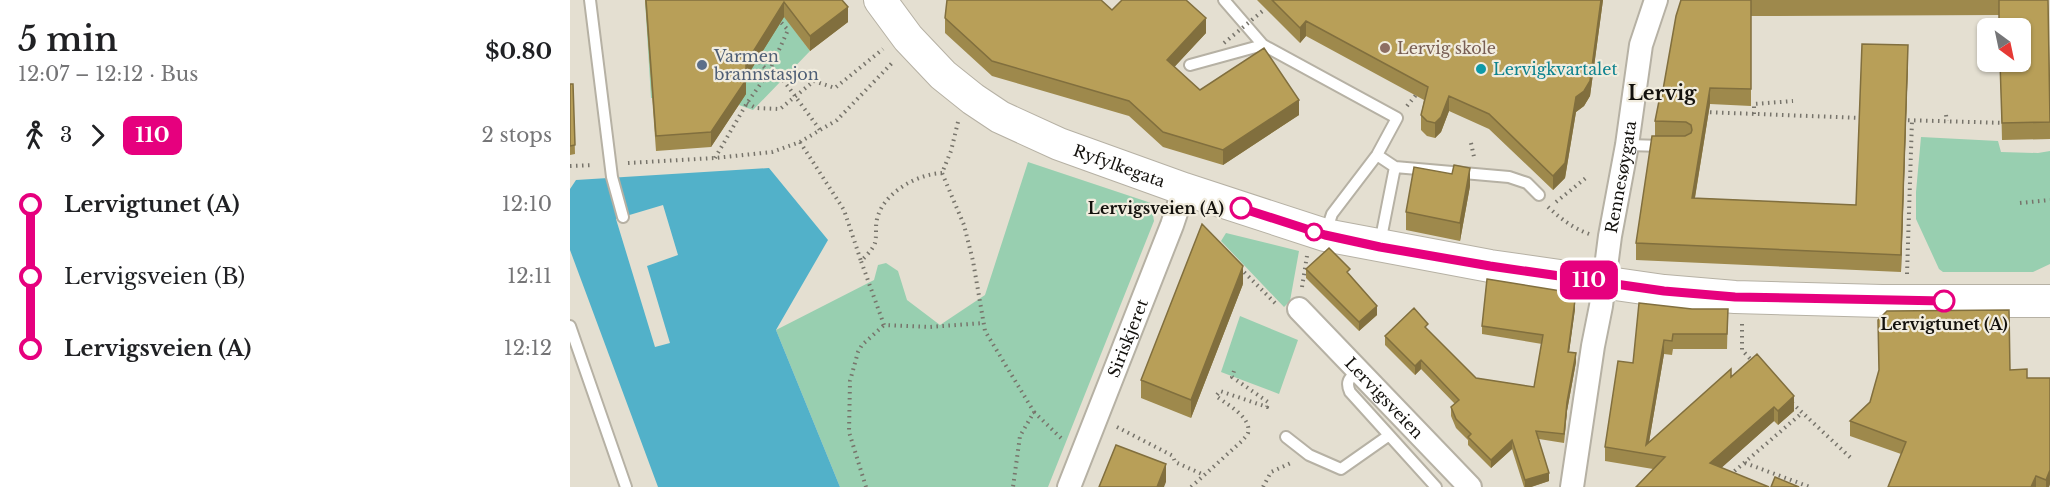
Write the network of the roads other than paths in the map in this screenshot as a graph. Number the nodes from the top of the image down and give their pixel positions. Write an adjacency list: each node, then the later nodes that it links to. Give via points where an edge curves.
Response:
1 (590, 0): 15 (lane, via 612,177)
2 (880, 0): 13 (street, Ryfylkegata, via 908,38 943,75 1000,117 1059,144)
3 (1224, 0): 6 (lane)
4 (1640, 0): 7 (street, Rennesøygata)
5 (1656, 0): 7 (street, Rennesøygata)
6 (1263, 45): 8 (lane); 11 (lane, via 1397,118)
7 (1641, 45): 9 (street, Rennesøygata)
8 (1190, 64)
9 (1627, 145): 10 (lane); 18 (street, Rennesøygata)
10 (1674, 146)
11 (1377, 155): 12 (lane); 16 (lane, via 1332,214)
12 (1395, 167): 14 (lane, via 1509,177 1527,183); 17 (lane)
13 (1184, 189): 16 (street, Ryfylkegata); 26 (street, Siriskjeret)
14 (1539, 195)
15 (623, 217)
16 (1317, 242): 17 (street, Ryfylkegata)
17 (1380, 247): 18 (street, Ryfylkegata)
18 (1603, 283): 19 (street, Ryfylkegata, via 1735,297); 29 (street, Rennesøygata)
19 (2050, 301)
20 (1299, 309): 22 (street, Lervigsveien)
21 (570, 326): 25 (lane)
22 (1358, 370): 23 (lane, via 1348,380 1350,392); 28 (street, Lervigsveien)
23 (1388, 436): 24 (lane, via 1341,469 1309,455); 27 (lane)
24 (1286, 437)
25 (626, 487)
26 (1069, 487)
27 (1436, 487)
28 (1470, 487)
29 (1572, 487)

